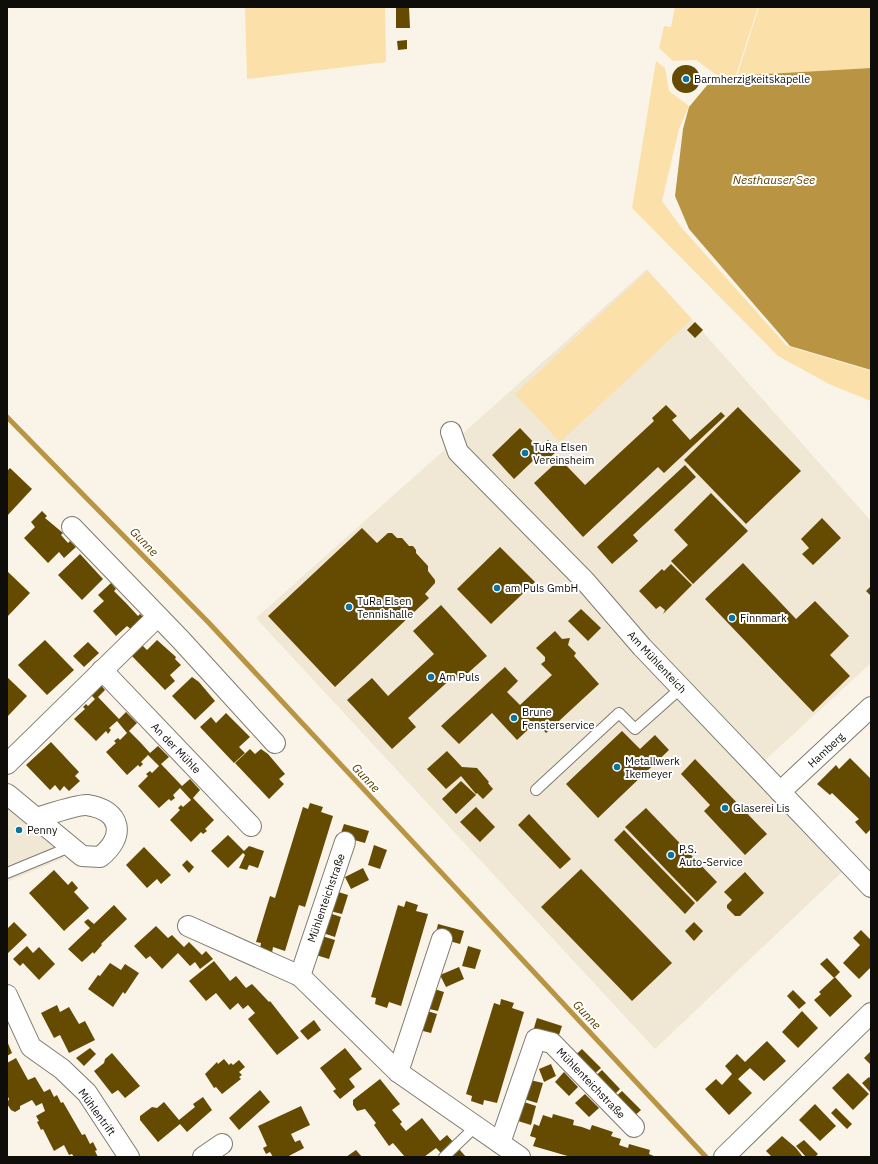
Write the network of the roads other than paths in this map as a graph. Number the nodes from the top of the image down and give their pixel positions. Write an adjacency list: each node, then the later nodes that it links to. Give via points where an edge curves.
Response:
1 (451, 432): 5 (street, Am Mühlenteich, via 458,452 585,581)
2 (72, 527): 3 (street)
3 (157, 617): 4 (street); 7 (street)
4 (102, 670): 8 (street); 13 (street, An der Mühle)
5 (681, 688): 9 (lane, via 635,729 619,713); 10 (street, Am Mühlenteich)
6 (871, 707): 10 (street, Hamberg)
7 (275, 743)
8 (7, 764)
9 (536, 790)
10 (780, 792): 17 (street, Am Mühlenteich)
11 (7, 794): 12 (street)
12 (36, 818): 15 (street); 15 (street, via 86,805 107,811 116,822 117,837 111,849 100,857 82,856)
13 (250, 826)
14 (345, 842): 20 (street, Mühlenteichstraße)
15 (70, 847): 16 (lane)
16 (7, 873)
17 (871, 887)
18 (188, 926): 20 (street)
19 (442, 939): 23 (street)
20 (300, 976): 23 (street)
21 (7, 995): 28 (street, Mühlentrift, via 31,1047 62,1069 87,1093)
22 (871, 1013): 32 (street)
23 (398, 1072): 24 (street)
24 (475, 1127): 26 (street); 30 (lane)
25 (634, 1127): 26 (street, Mühlenteichstraße, via 552,1043 536,1039)
26 (500, 1143): 31 (street)
27 (222, 1144): 29 (street)
28 (129, 1157)
29 (203, 1157)
30 (444, 1157)
31 (520, 1157)
32 (724, 1157)

